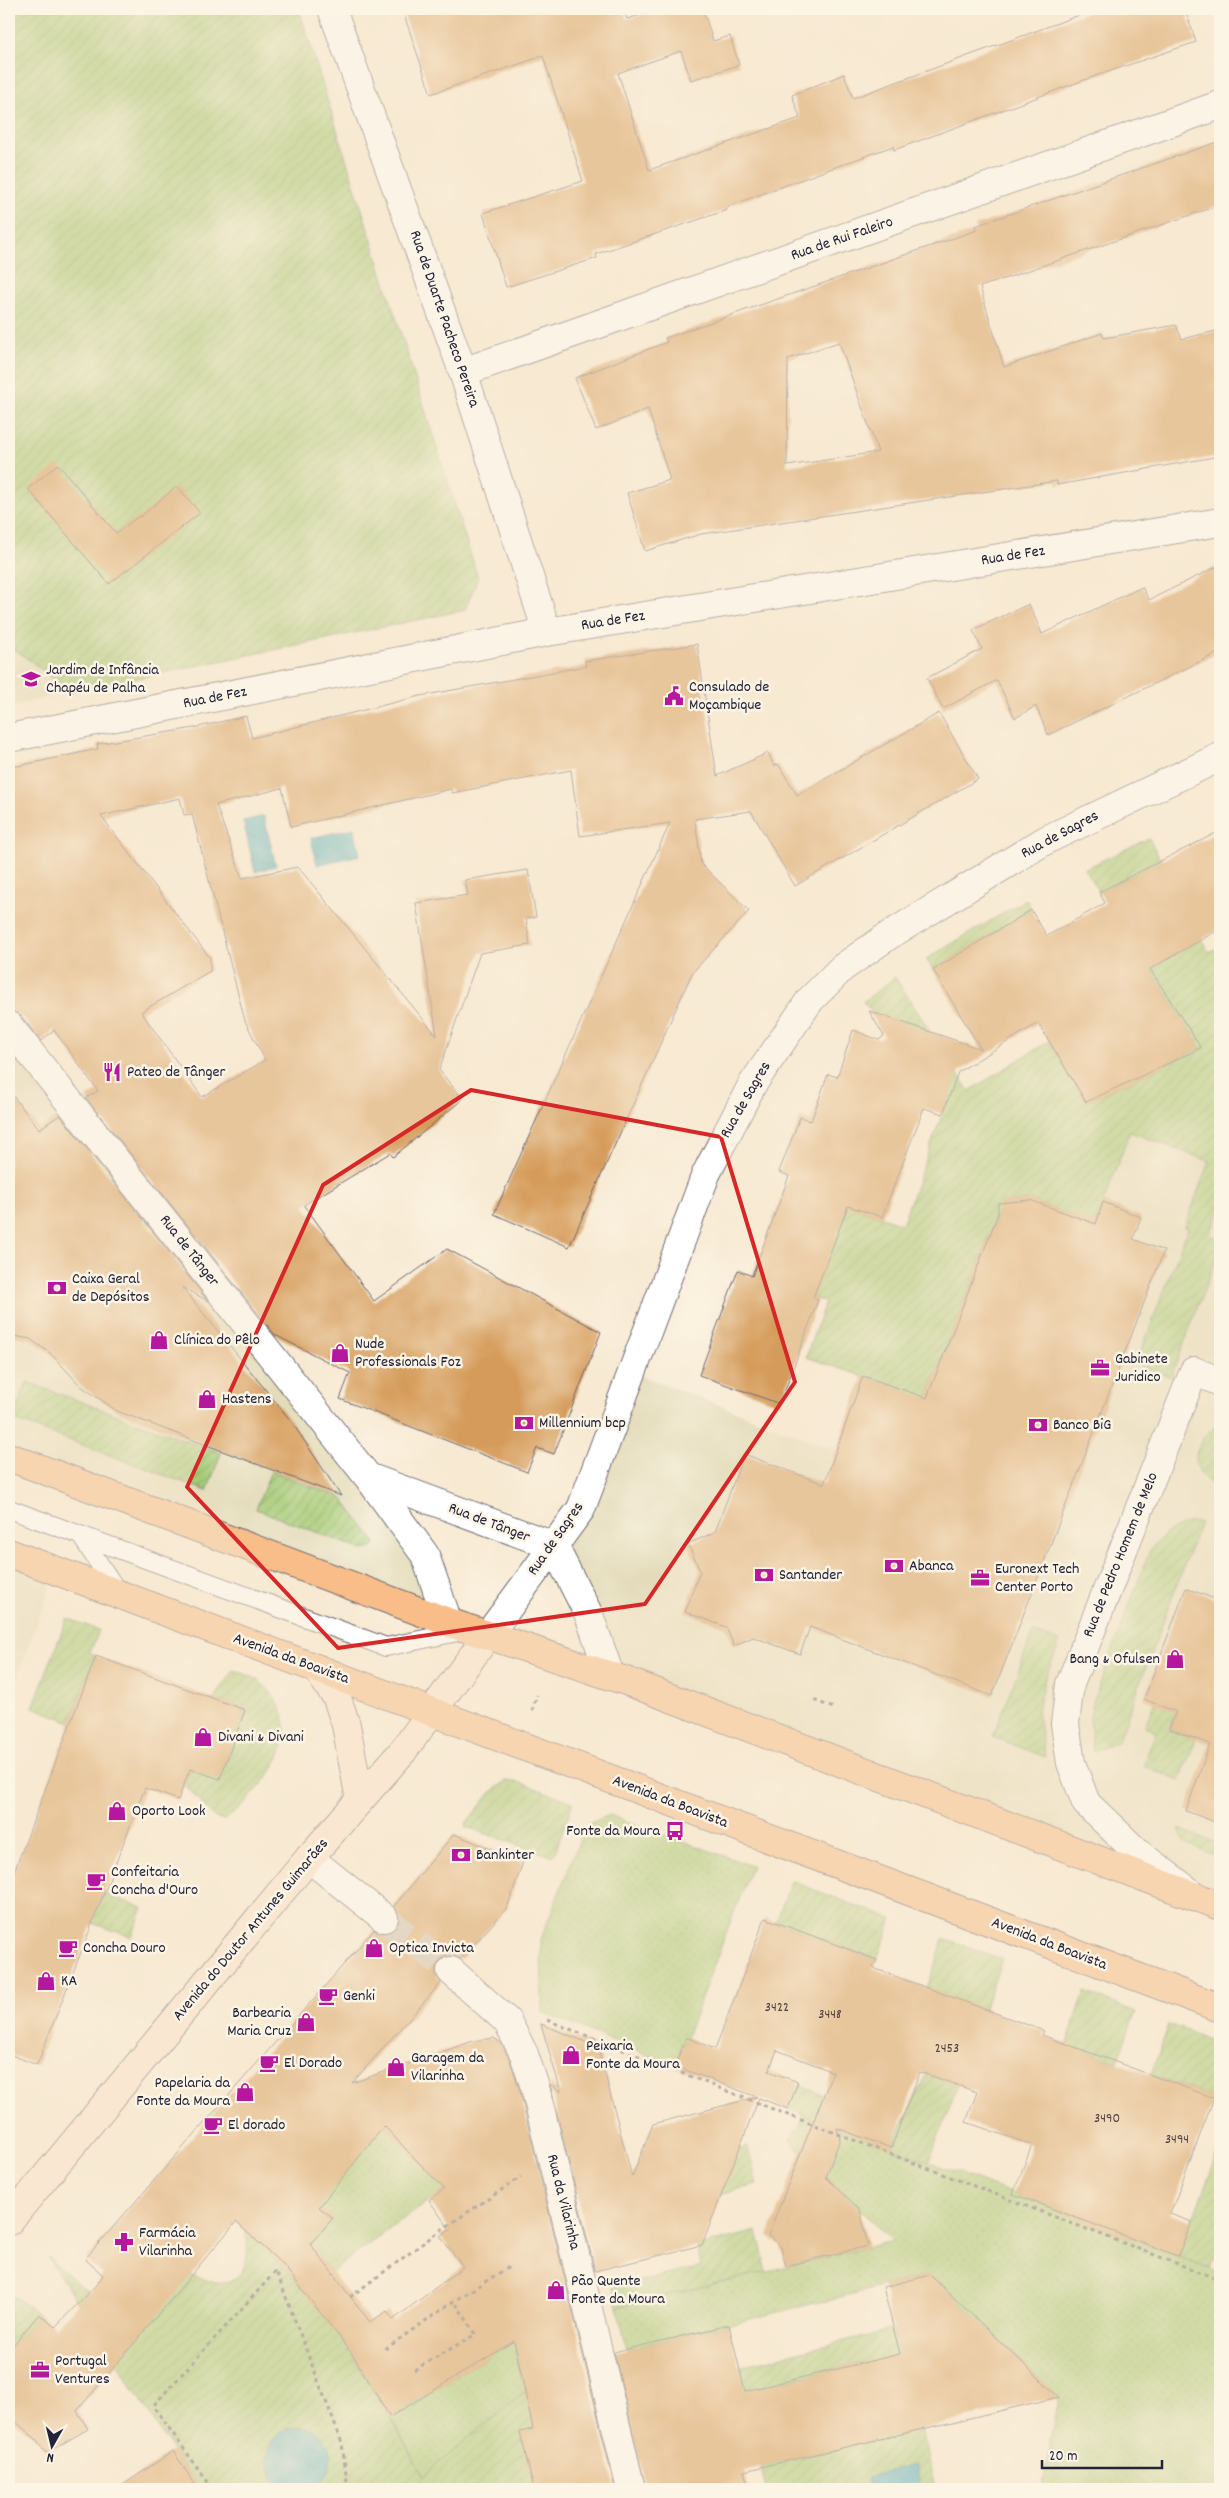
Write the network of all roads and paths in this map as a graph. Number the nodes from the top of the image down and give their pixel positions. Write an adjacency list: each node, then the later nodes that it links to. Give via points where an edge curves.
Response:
1 (332, 9): 3 (street, Rua de Duarte Pacheco Pereira)
2 (1220, 105): 3 (street, Rua de Rui Faleiro)
3 (463, 372): 5 (street, Rua de Duarte Pacheco Pereira)
4 (1220, 522): 5 (street, Rua de Fez)
5 (547, 632): 6 (street, Rua de Fez)
6 (9, 738)
7 (1220, 757): 14 (street, Rua de Sagres, via 1046,840 842,968 810,1000 752,1085 706,1174 581,1509)
8 (9, 1026): 11 (street, Rua de Tânger)
9 (1220, 1382): 25 (street, Rua de Pedro Homem de Melo, via 1194,1371 1070,1684 1065,1724 1070,1763 1086,1803 1138,1853)
10 (9, 1457): 17 (main road)
11 (368, 1477): 14 (street, Rua de Tânger); 17 (street, Rua de Tânger, via 425,1555)
12 (9, 1509): 13 (lane)
13 (81, 1536): 16 (lane); 17 (lane, via 386,1647)
14 (554, 1546): 17 (street, Rua de Sagres); 19 (street, via 589,1615)
15 (9, 1553): 16 (main road, Avenida da Boavista)
16 (120, 1595): 18 (main road, Avenida da Boavista)
17 (469, 1629): 19 (main road); 22 (main road, Avenida do Doutor Antunes Guimarães)
18 (316, 1668): 22 (main road, Avenida da Boavista); 23 (main road, via 337,1698 346,1725)
19 (610, 1675): 25 (main road)
20 (814, 1700): 21 (path)
21 (836, 1708)
22 (433, 1712): 23 (main road, Avenida do Doutor Antunes Guimarães); 28 (main road, Avenida da Boavista)
23 (360, 1800): 24 (main road, Avenida do Doutor Antunes Guimarães)
24 (309, 1858): 26 (street); 31 (main road, Avenida do Doutor Antunes Guimarães)
25 (1208, 1902)
26 (384, 1918)
27 (451, 1971): 40 (street, Rua da Vilarinha, via 507,2021 524,2054 535,2087)
28 (1220, 2008)
29 (542, 2018): 33 (path)
30 (522, 2176): 34 (path, via 438,2232)
31 (9, 2221)
32 (509, 2267): 35 (path)
33 (1220, 2280)
34 (350, 2297)
35 (454, 2300): 36 (path); 37 (path, via 476,2334)
36 (385, 2349)
37 (414, 2370)
38 (213, 2489): 39 (path, via 153,2406 276,2271 342,2443)
39 (348, 2489)
40 (631, 2489)

